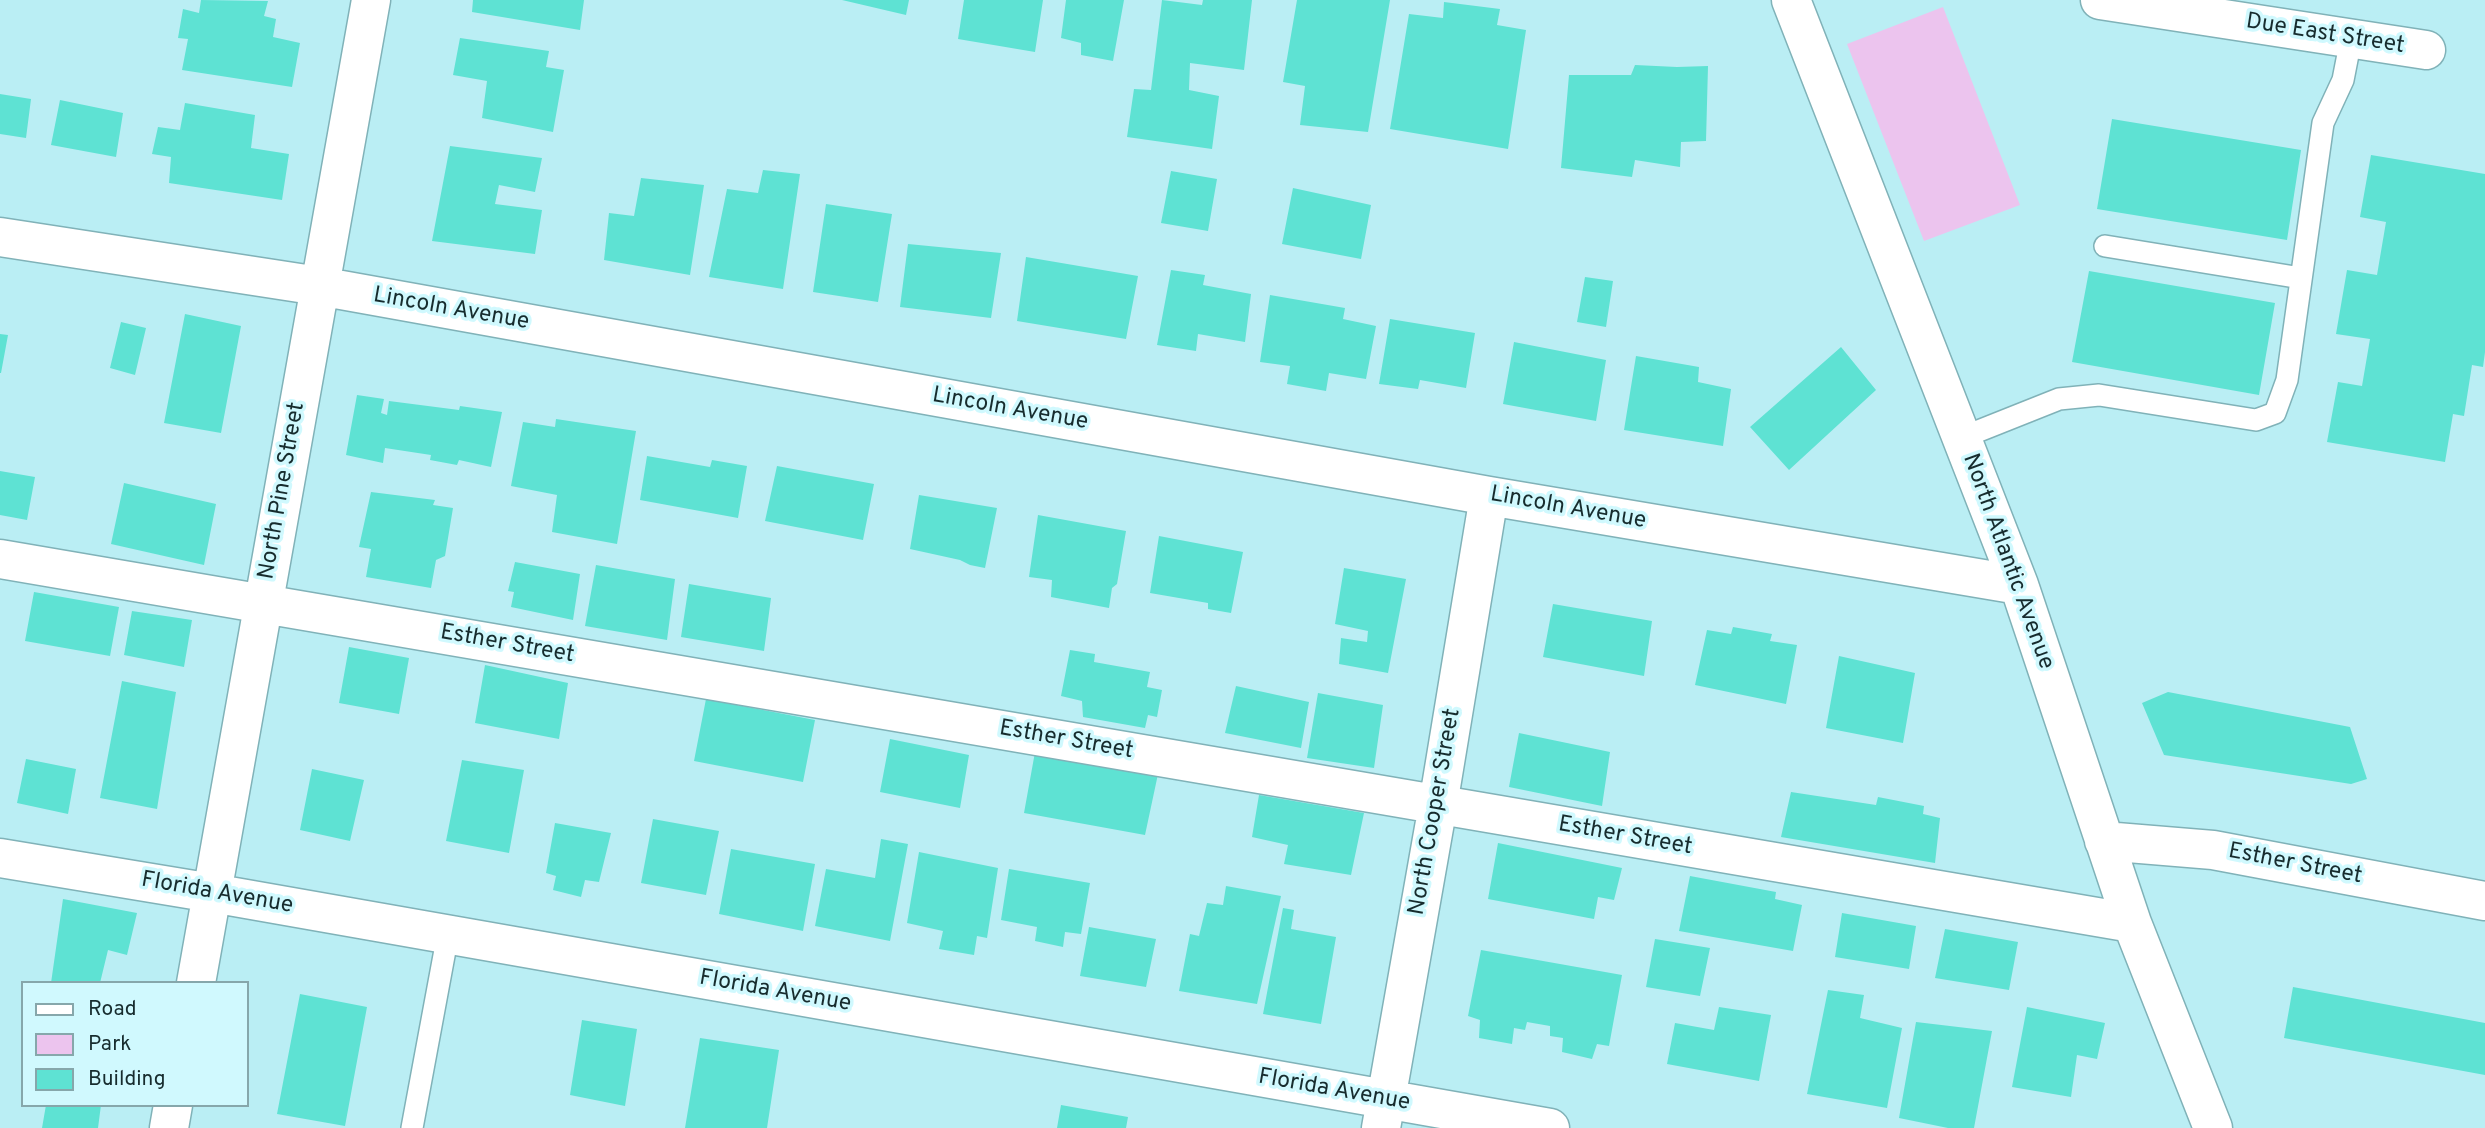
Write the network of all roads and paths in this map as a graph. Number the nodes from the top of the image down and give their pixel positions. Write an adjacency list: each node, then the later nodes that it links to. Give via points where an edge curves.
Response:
1 (371, 0): 9 (street, North Pine Street)
2 (1791, 0): 10 (street, North Atlantic Avenue)
3 (2100, 0): 4 (street, Due East Street)
4 (2351, 39): 5 (street, Due East Street); 8 (lane, via 2343,80 2323,123)
5 (2426, 50)
6 (0, 237): 9 (street, Lincoln Avenue)
7 (2105, 246): 8 (lane)
8 (2301, 278): 10 (lane, via 2287,380 2275,414 2256,420 2099,395 2059,399)
9 (319, 286): 11 (street, Lincoln Avenue); 14 (street, North Pine Street)
10 (1961, 438): 13 (street, North Atlantic Avenue)
11 (1489, 496): 13 (street, Lincoln Avenue); 15 (street, North Cooper Street)
12 (0, 559): 14 (street, Esther Street)
13 (2019, 585): 16 (street, North Atlantic Avenue)
14 (264, 604): 15 (street, Esther Street); 18 (street, North Pine Street)
15 (1438, 805): 20 (street, Esther Street); 24 (street, North Cooper Street)
16 (2104, 841): 19 (street, Esther Street, via 2213,850); 20 (street, North Atlantic Avenue)
17 (0, 858): 18 (street, Florida Avenue)
18 (212, 893): 21 (street, Florida Avenue); 22 (street, North Pine Street)
19 (2485, 901)
20 (2132, 923): 28 (street, North Atlantic Avenue)
21 (448, 934): 24 (street, Florida Avenue); 26 (lane)
22 (196, 981)
23 (173, 1107): 25 (street)
24 (1383, 1114): 27 (street, Florida Avenue)
25 (169, 1128)
26 (412, 1128)
27 (1550, 1128)
28 (2213, 1128)

